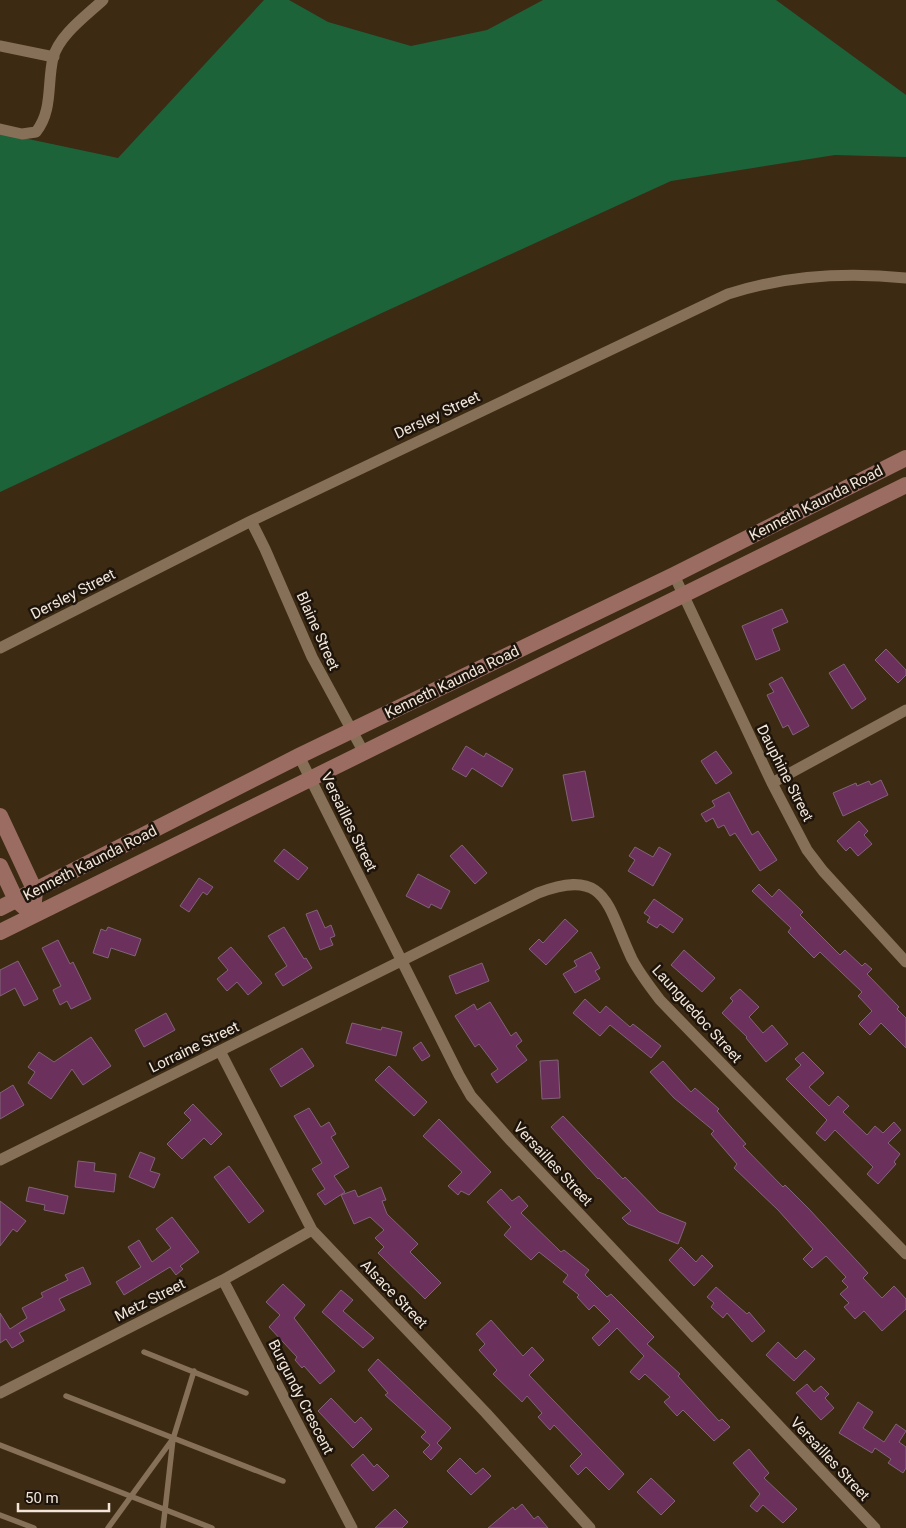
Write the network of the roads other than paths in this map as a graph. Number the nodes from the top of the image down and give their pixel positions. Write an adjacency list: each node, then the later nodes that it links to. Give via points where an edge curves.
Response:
1 (103, 0): 3 (street, via 67,35)
2 (0, 46): 3 (street)
3 (54, 57): 4 (street, via 47,113 40,127 36,132 22,134)
4 (0, 129)
5 (906, 278): 8 (street, Dersley Street, via 816,275 728,294)
6 (906, 458): 9 (main road, Kenneth Kaunda Road)
7 (906, 485): 10 (main road, Kenneth Kaunda Road)
8 (251, 521): 11 (street, Dersley Street); 13 (street, Blaine Street, via 312,658)
9 (674, 575): 10 (street, Dauphine Street); 13 (main road, Kenneth Kaunda Road)
10 (682, 597): 14 (main road, Kenneth Kaunda Road); 17 (street, Dauphine Street)
11 (0, 648)
12 (906, 710): 17 (street)
13 (351, 731): 14 (street, Blaine Street); 15 (main road, Kenneth Kaunda Road)
14 (363, 751): 16 (main road, Kenneth Kaunda Road)
15 (299, 756): 16 (street, Versailles Street); 20 (main road, Kenneth Kaunda Road)
16 (312, 779): 23 (main road, Kenneth Kaunda Road); 25 (street, Versailles Street)
17 (772, 783): 26 (street, Dauphine Street, via 807,850 822,871)
18 (0, 816): 20 (main road)
19 (0, 866): 21 (main road)
20 (35, 892): 21 (main road, Kenneth Kaunda Road); 23 (main road)
21 (16, 900): 22 (main road, Kenneth Kaunda Road); 23 (main road)
22 (0, 908)
23 (32, 916): 24 (main road, Kenneth Kaunda Road)
24 (0, 932)
25 (400, 961): 27 (street, Lorraine Street); 30 (street, Launguedoc Street, via 559,885 578,884 594,888 605,899 644,980 660,1000); 49 (street, Versailles Street, via 459,1075 485,1113)
26 (906, 962)
27 (220, 1052): 28 (street, Lorraine Street); 29 (street, Alsace Street)
28 (0, 1160)
29 (312, 1230): 31 (street, Metz Street); 48 (street, Alsace Street)
30 (906, 1254)
31 (223, 1280): 34 (street, Metz Street); 47 (street, Burgundy Crescent)
32 (144, 1352): 33 (lane)
33 (194, 1371): 35 (lane); 37 (lane)
34 (0, 1393)
35 (246, 1393)
36 (66, 1396): 37 (lane)
37 (173, 1438): 39 (lane); 40 (lane); 41 (lane)
38 (0, 1445): 40 (lane)
39 (283, 1480)
40 (129, 1497): 41 (lane); 44 (lane)
41 (164, 1510): 45 (lane); 46 (lane)
42 (0, 1514): 43 (lane)
43 (34, 1528)
44 (108, 1528)
45 (163, 1528)
46 (212, 1528)
47 (352, 1528)
48 (590, 1528)
49 (875, 1528)

